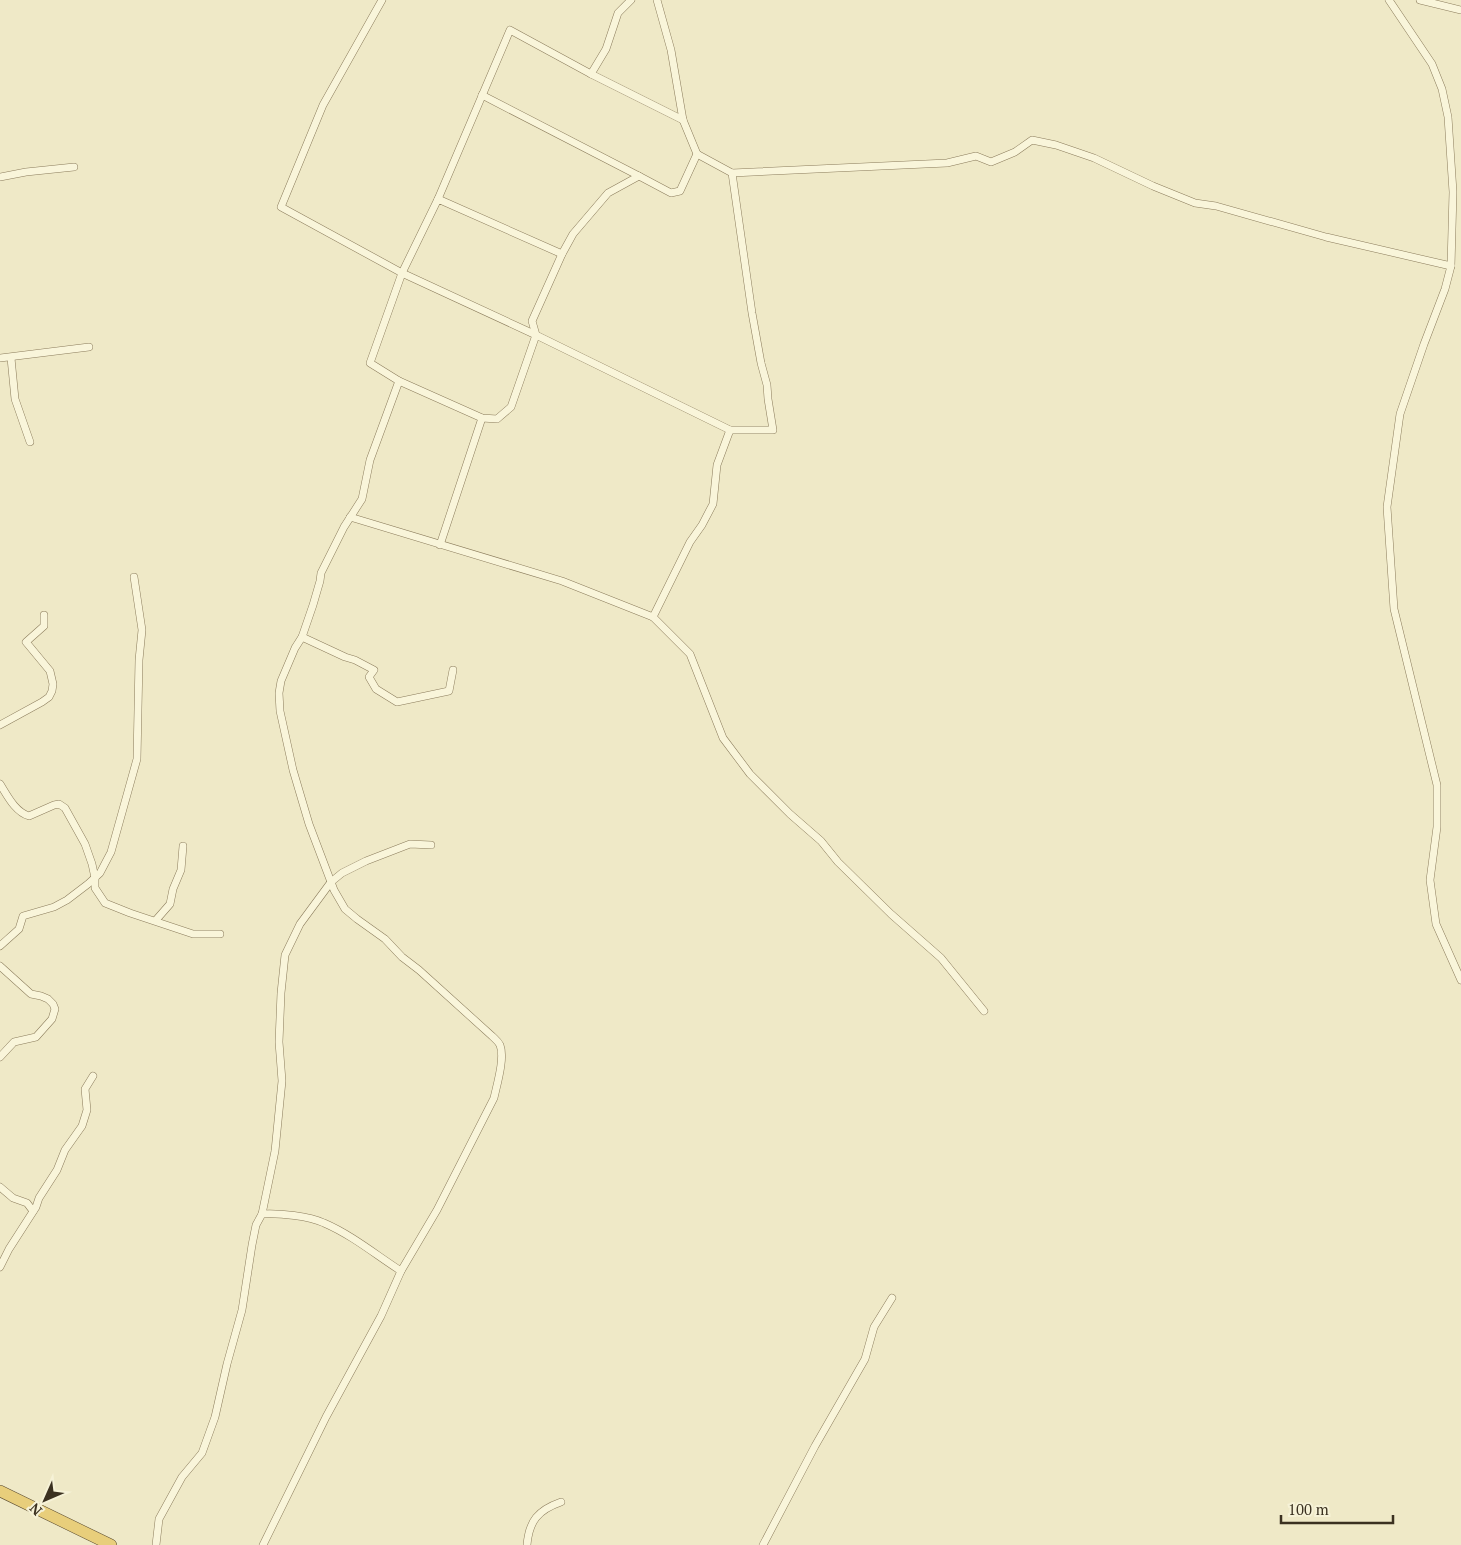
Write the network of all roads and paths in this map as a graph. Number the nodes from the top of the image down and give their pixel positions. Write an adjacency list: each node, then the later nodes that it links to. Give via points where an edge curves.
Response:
1 (382, 0): 18 (street, via 323,106 282,207)
2 (631, 0): 7 (street, via 618,13 606,49)
3 (657, 0): 9 (street, via 671,50)
4 (1389, 0): 17 (street, via 1432,64 1442,89 1448,117 1453,192)
5 (1420, 0): 6 (street)
6 (1461, 10)
7 (591, 74): 8 (street, via 510,30); 9 (street)
8 (482, 95): 13 (street); 15 (street)
9 (683, 120): 10 (street)
10 (697, 154): 12 (street); 13 (street, via 680,192 671,193)
11 (74, 167): 14 (street)
12 (732, 173): 17 (street, via 947,163 976,156 991,162 1015,152 1032,140 1094,158 1195,203); 25 (street, via 773,430)
13 (639, 176): 16 (street, via 608,192 573,234)
14 (0, 177)
15 (438, 199): 16 (street); 18 (street)
16 (562, 254): 19 (street, via 532,321)
17 (1450, 266): 44 (street, via 1445,290 1400,414 1388,507 1394,609 1438,785 1437,827 1430,880 1436,924)
18 (402, 274): 19 (street); 23 (street, via 370,363)
19 (536, 334): 24 (street, via 511,407 497,419); 25 (street)
20 (89, 347): 22 (street)
21 (0, 358): 22 (street)
22 (11, 358): 26 (street, via 15,399)
23 (399, 381): 24 (street); 27 (street, via 370,460 362,499)
24 (482, 418): 28 (street)
25 (730, 430): 31 (street, via 717,465 713,504)
26 (30, 442)
27 (350, 517): 28 (street); 32 (street, via 321,573)
28 (440, 545): 31 (street, via 562,581)
29 (134, 577): 38 (street, via 142,630 137,758 111,852)
30 (44, 615): 34 (street, via 44,626 26,642 50,670 52,691 42,702)
31 (653, 616): 45 (street, via 690,654 723,738 750,774 941,958)
32 (302, 637): 33 (street, via 374,670 369,677 376,689 397,702 449,691); 39 (street, via 281,681 280,711 298,789)
33 (453, 670)
34 (0, 725)
35 (0, 784): 38 (street, via 24,815 59,804 65,808 85,844)
36 (431, 845): 39 (street, via 410,844 382,854 342,873)
37 (183, 846): 40 (street, via 181,870 170,904)
38 (95, 878): 40 (street, via 94,888 105,902); 42 (street, via 67,900 23,916 19,929)
39 (331, 882): 50 (street, via 300,924 285,955 279,1042 282,1081 275,1151); 52 (street, via 345,909 386,939 492,1036 501,1050 494,1098 437,1210)
40 (156, 920): 41 (street, via 193,934)
41 (220, 934)
42 (0, 946)
43 (0, 966): 46 (street, via 31,994 48,999 55,1014 36,1037 14,1042)
44 (1461, 980)
45 (984, 1011)
46 (0, 1057)
47 (93, 1076): 49 (street, via 85,1089 87,1110 82,1126 65,1150 58,1170)
48 (0, 1187): 49 (street, via 13,1198 27,1203)
49 (33, 1212): 51 (street)
50 (262, 1214): 52 (street, via 281,1214 322,1222); 57 (street, via 256,1226 242,1310 215,1417 202,1453 182,1477 159,1519)
51 (0, 1267)
52 (401, 1271): 58 (street, via 382,1316 326,1417)
53 (892, 1298): 60 (street, via 874,1327 865,1359)
54 (0, 1490): 56 (highway)
55 (561, 1502): 59 (street, via 533,1520)
56 (111, 1545)
57 (156, 1545)
58 (263, 1545)
59 (527, 1545)
60 (763, 1545)

